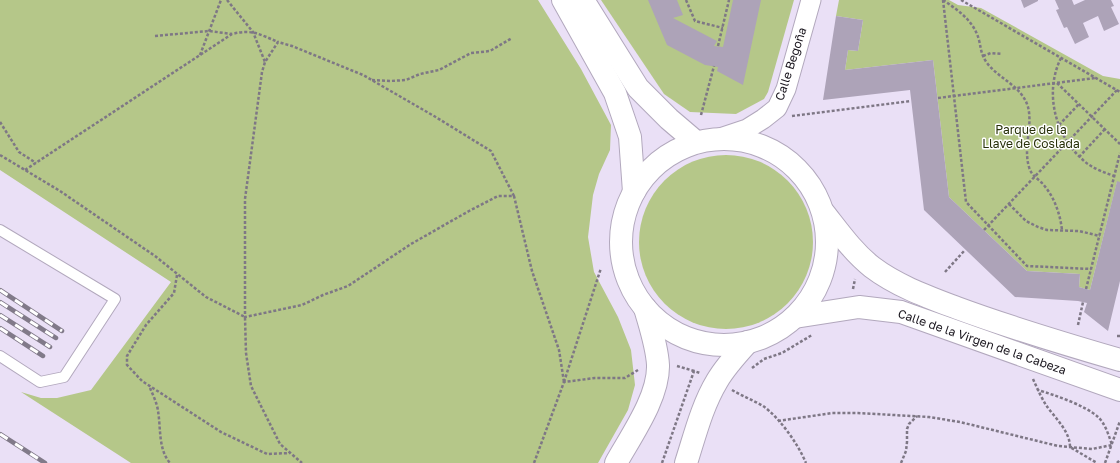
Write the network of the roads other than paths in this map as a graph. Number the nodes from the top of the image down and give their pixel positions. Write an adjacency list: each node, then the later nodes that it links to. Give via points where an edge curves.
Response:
1 (563, 0): 5 (main road, via 615,92 630,137)
2 (583, 0): 4 (main road, via 638,88 669,119)
3 (811, 0): 4 (street, Calle Begoña, via 786,89 777,108 748,129)
4 (706, 140): 5 (main road, via 671,153 650,170); 6 (main road, via 744,140 771,149 794,165 812,187)
5 (634, 192): 8 (main road, via 624,220 622,251 629,280)
6 (823, 212): 9 (main road, via 827,240 824,269 812,295); 12 (main road, Calle de la Virgen de la Cabeza, via 863,259 901,285 1008,326)
7 (0, 230): 11 (lane, via 115,299 64,377 40,382)
8 (644, 307): 10 (main road, via 665,326 691,340 719,345); 14 (main road, via 658,365 656,381 646,411)
9 (795, 317): 10 (main road, via 773,333); 13 (main road, Calle de la Virgen de la Cabeza, via 859,307 901,312)
10 (748, 342): 15 (main road, via 714,386)
11 (0, 356)
12 (1120, 360)
13 (1120, 390)
14 (616, 463)
15 (686, 463)

